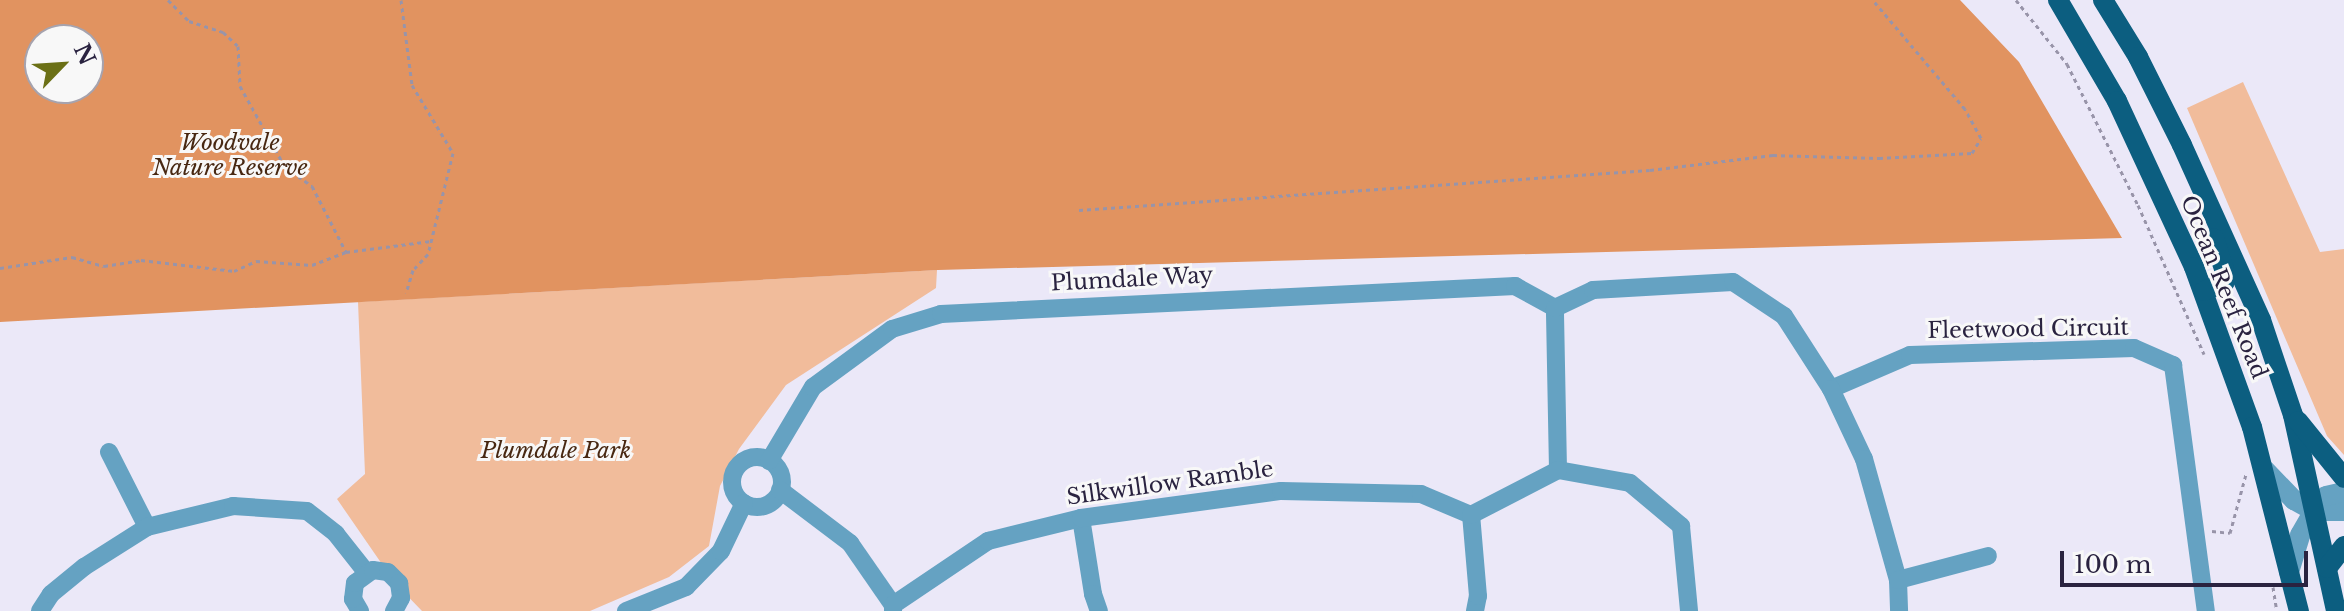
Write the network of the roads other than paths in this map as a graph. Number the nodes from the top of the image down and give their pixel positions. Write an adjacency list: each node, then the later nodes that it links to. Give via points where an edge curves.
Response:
1 (2058, 0): 4 (main road, Ocean Reef Road, via 2117,101)
2 (2103, 0): 3 (main road, Ocean Reef Road)
3 (2182, 145): 4 (main road, via 2224,269 2220,287); 7 (main road, Ocean Reef Road, via 2255,307)
4 (2204, 291): 11 (main road, Ocean Reef Road)
5 (1555, 308): 6 (street, via 1593,290 1733,282 1784,316); 9 (street, Plumdale Way, via 1515,286 941,314 892,329 813,387); 10 (street)
6 (1831, 389): 26 (street, via 1864,459); 36 (street, Fleetwood Circuit, via 1910,355 2134,348 2173,365)
7 (2293, 415): 12 (main road); 16 (main road, Ocean Reef Road)
8 (109, 452): 20 (street)
9 (769, 461): 13 (street, via 780,473); 15 (street, via 752,458 738,466 732,482)
10 (1558, 470): 18 (street); 34 (street, via 1630,483 1681,526)
11 (2256, 472): 16 (street); 25 (main road, Ocean Reef Road)
12 (2344, 478)
13 (780, 490): 15 (street, via 765,505); 27 (street, via 850,543)
14 (2344, 492): 16 (street, via 2326,496)
15 (744, 503): 31 (street, via 721,551 686,587)
16 (2314, 511): 17 (street); 23 (main road, Ocean Reef Road); 25 (street)
17 (2344, 511)
18 (1471, 515): 19 (street, Silkwillow Ramble, via 1421,494 1281,491); 33 (street)
19 (1081, 518): 27 (street, Silkwillow Ramble, via 988,541); 32 (street)
20 (147, 527): 24 (street, via 233,506 307,511 336,534); 29 (street, via 84,567 51,594)
21 (2344, 546): 23 (main road)
22 (1988, 556): 26 (street)
23 (2327, 568): 38 (main road, Ocean Reef Road)
24 (366, 572): 28 (street, via 355,583); 30 (street, via 381,570 394,577 401,598)
25 (2289, 572): 37 (main road, Ocean Reef Road)
26 (1898, 580): 35 (street)
27 (893, 608)
28 (356, 609)
29 (40, 611)
30 (394, 611)
31 (626, 611)
32 (1099, 611)
33 (1475, 611)
34 (1689, 611)
35 (1899, 611)
36 (2206, 611)
37 (2299, 611)
38 (2336, 611)

